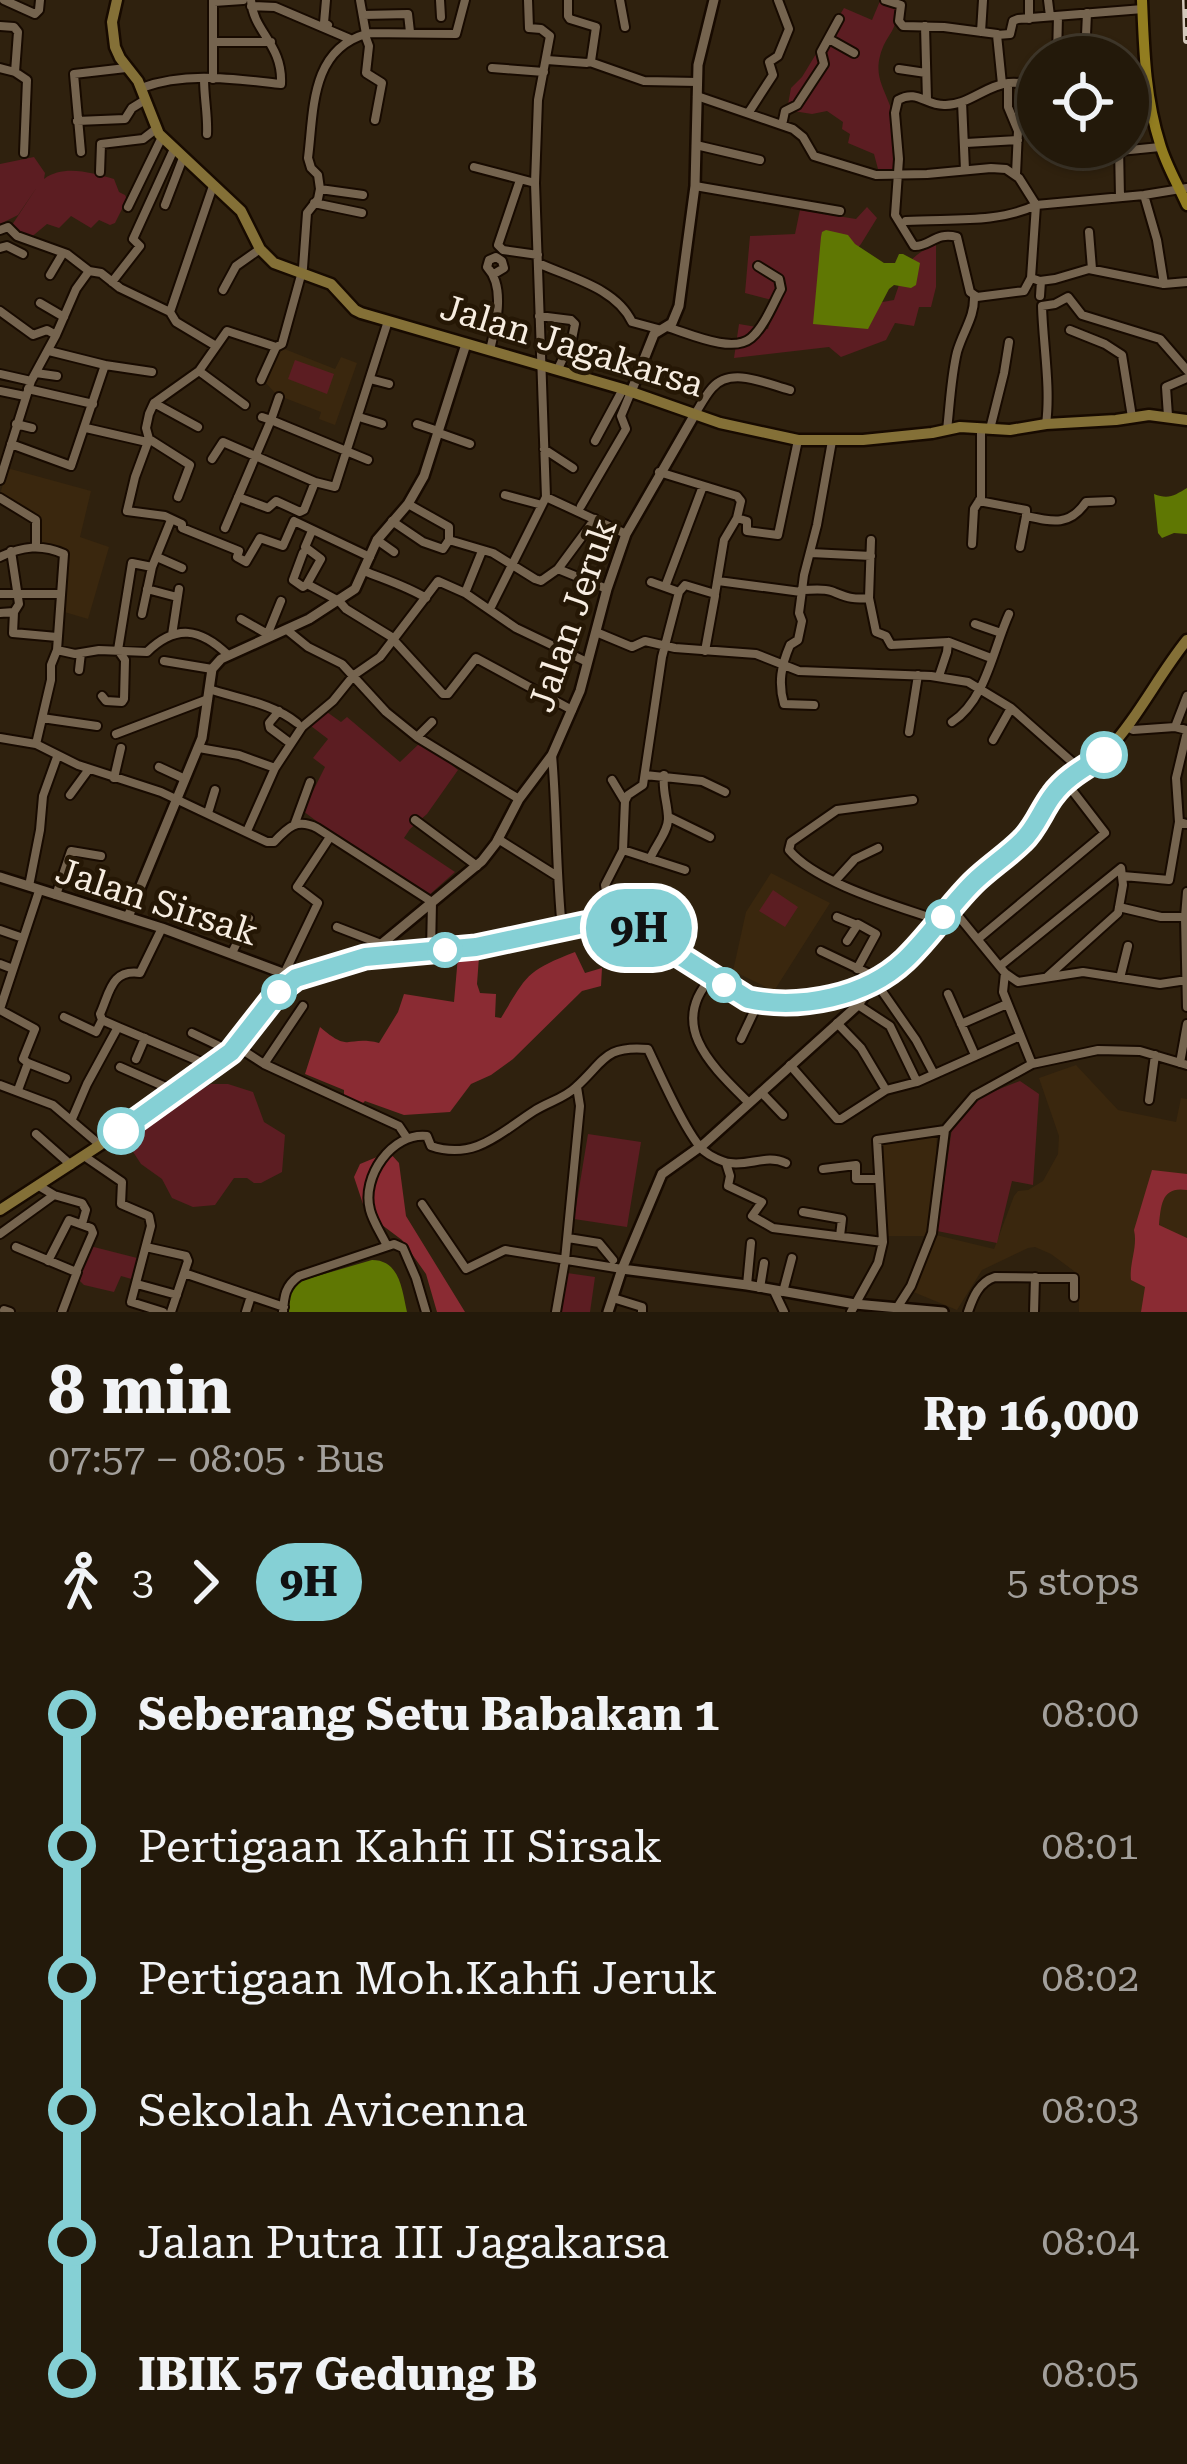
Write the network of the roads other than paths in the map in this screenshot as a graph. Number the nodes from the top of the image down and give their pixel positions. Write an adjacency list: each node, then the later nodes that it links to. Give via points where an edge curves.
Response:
1 (4, 0): 2 (street, via 35,14)
2 (40, 0)
3 (117, 0): 45 (main road, Jalan Jagakarsa, via 113,38)
4 (326, 0): 37 (street, via 324,23)
5 (360, 0): 23 (street)
6 (440, 0): 25 (street)
7 (465, 0): 31 (street, via 458,32)
8 (528, 0): 42 (street, via 530,28 550,36)
9 (568, 0): 43 (street, via 570,19 596,27)
10 (620, 0): 30 (street)
11 (714, 0): 52 (street)
12 (778, 0): 60 (street, via 789,29 769,62 773,75)
13 (885, 0): 20 (street)
14 (983, 0): 32 (street)
15 (1029, 0): 26 (street)
16 (1048, 0): 24 (street)
17 (1083, 0): 22 (street)
18 (213, 1): 19 (street); 39 (street)
19 (248, 2): 37 (street); 40 (street)
20 (904, 2): 29 (street, via 900,25)
21 (1143, 5): 22 (street); 59 (main road)
22 (1085, 13): 24 (street); 36 (street)
23 (363, 15): 31 (street, via 408,14); 33 (street)
24 (1054, 16): 26 (street); 35 (street)
25 (441, 17)
26 (1029, 19): 34 (street)
27 (839, 20): 38 (street)
28 (0, 26): 48 (street, via 18,32)
29 (925, 26): 32 (street); 50 (street)
30 (625, 27)
31 (410, 32): 33 (street)
32 (981, 32): 34 (street)
33 (365, 34): 37 (street); 61 (street, via 365,73 382,83)
34 (997, 35): 53 (street)
35 (1055, 36)
36 (1085, 36)
37 (350, 39): 87 (street, via 316,85 308,158)
38 (829, 39): 41 (street); 63 (street, via 824,64)
39 (214, 42): 40 (street); 51 (street)
40 (271, 42): 51 (street, via 281,84)
41 (854, 53)
42 (548, 61): 43 (street); 49 (street)
43 (590, 62): 52 (street, via 644,81)
44 (0, 68): 48 (street)
45 (126, 68): 55 (main road, Jalan Jagakarsa); 62 (street, via 74,74)
46 (492, 68): 49 (street)
47 (899, 69): 50 (street)
48 (15, 72): 73 (street, via 27,80)
49 (544, 72): 84 (street)
50 (926, 73): 57 (street)
51 (208, 78): 55 (street, via 176,78); 66 (street)
52 (698, 82): 56 (street)
53 (1005, 83): 54 (street); 58 (street); 64 (street)
54 (1017, 84)
55 (143, 94): 62 (street, via 124,119); 65 (main road, Jalan Jagakarsa)
56 (697, 96): 60 (street); 69 (street)
57 (927, 100): 58 (street); 82 (street, via 898,100)
58 (962, 102): 68 (street)
59 (1151, 109): 70 (main road)
60 (748, 112): 63 (street)
61 (375, 120)
62 (77, 121): 72 (street)
63 (782, 125): 82 (street, via 803,137 814,157)
64 (1017, 127)
65 (159, 133): 74 (main road, Jalan Jagakarsa); 80 (street, via 101,144); 96 (street)
66 (206, 134)
67 (1017, 140): 68 (street)
68 (966, 143): 79 (street)
69 (696, 146): 76 (street); 86 (street)
70 (1160, 147): 71 (street); 88 (main road)
71 (1149, 148)
72 (81, 152)
73 (24, 153)
74 (178, 154): 85 (main road, Jalan Jagakarsa); 93 (street); 119 (street, via 133,239 140,246)
75 (1017, 157): 81 (street)
76 (760, 160)
77 (474, 167): 83 (street)
78 (1119, 168): 91 (street)
79 (965, 170): 81 (street); 82 (street)
80 (100, 172)
81 (1016, 174): 94 (street)
82 (898, 175): 103 (street, via 896,215 914,245)
83 (520, 180): 84 (street); 108 (street, via 498,245)
84 (536, 183): 108 (street)
85 (213, 185): 105 (main road, Jalan Jagakarsa, via 241,211); 128 (street)
86 (694, 186): 97 (street); 132 (street, via 679,306)
87 (320, 189): 89 (street); 92 (street)
88 (1183, 189): 90 (street); 95 (main road)
89 (363, 195)
90 (1144, 195): 91 (street); 122 (street)
91 (1120, 197): 94 (street)
92 (313, 203): 98 (street); 114 (street)
93 (165, 205)
94 (1036, 206): 99 (street); 118 (street, via 1029,266)
95 (1187, 206)
96 (128, 207)
97 (840, 212)
98 (362, 213)
99 (960, 219): 100 (street); 103 (street)
100 (906, 221)
101 (0, 230): 106 (street)
102 (1089, 232): 111 (street)
103 (957, 237): 124 (street)
104 (0, 248): 107 (street)
105 (260, 249): 114 (main road, Jalan Jagakarsa); 123 (street, via 236,266)
106 (63, 253): 112 (street); 117 (street)
107 (23, 254)
108 (538, 259): 116 (street); 130 (street)
109 (567, 259): 116 (street)
110 (758, 266): 132 (street, via 781,289 752,338 722,344)
111 (1092, 269): 113 (street); 118 (street)
112 (89, 271): 119 (street); 129 (street)
113 (1106, 272): 120 (street); 122 (street)
114 (302, 274): 131 (main road, Jalan Jagakarsa, via 337,288 355,310); 138 (street)
115 (494, 274): 140 (street, via 499,316)
116 (561, 274): 132 (street, via 612,296 632,322)
117 (50, 275)
118 (1036, 279): 124 (street, via 1024,291); 125 (street)
119 (112, 282): 128 (street)
120 (1106, 283)
121 (1187, 283): 122 (street)
122 (1164, 284)
123 (223, 290)
124 (974, 296): 175 (street)
125 (1041, 301): 147 (street, via 1068,297 1079,314 1160,339); 170 (street)
126 (40, 303): 129 (street)
127 (0, 311): 134 (street, via 33,334)
128 (170, 312): 137 (street)
129 (64, 316): 134 (street)
130 (539, 316): 141 (street); 143 (street, via 575,324)
131 (388, 320): 136 (main road, Jalan Jagakarsa); 149 (street)
132 (663, 328): 153 (street)
133 (1070, 330): 164 (street, via 1122,355)
134 (56, 335): 139 (street)
135 (1009, 342): 174 (street)
136 (466, 344): 140 (main road, Jalan Jagakarsa); 176 (street)
137 (216, 346): 138 (street, via 231,330); 144 (street)
138 (275, 346): 150 (street)
139 (48, 350): 142 (street); 152 (street)
140 (490, 350): 141 (main road, Jalan Jagakarsa)
141 (539, 364): 143 (main road, Jalan Jagakarsa); 182 (street)
142 (106, 365): 145 (street); 158 (street)
143 (558, 369): 153 (main road, Jalan Jagakarsa)
144 (199, 371): 157 (street); 159 (street)
145 (152, 372)
146 (0, 374): 152 (street)
147 (1187, 374): 162 (street, via 1166,388)
148 (57, 376): 152 (street)
149 (370, 379): 151 (street); 161 (street)
150 (261, 380)
151 (389, 384)
152 (30, 385): 155 (street); 158 (street); 167 (street)
153 (627, 390): 160 (main road, Jalan Jagakarsa); 179 (street); 201 (street, via 626,429)
154 (790, 390): 160 (street, Jalan Jeruk, via 726,380)
155 (0, 391)
156 (279, 397): 165 (street)
157 (154, 403): 171 (street); 178 (street)
158 (93, 404): 173 (street)
159 (245, 405)
160 (695, 414): 177 (main road, Jalan Jagakarsa); 189 (street, Jalan Jeruk)
161 (359, 416): 168 (street); 184 (street)
162 (1168, 416): 164 (main road, Jalan Jagakarsa); 166 (main road, Jalan Jagakarsa)
163 (0, 417): 167 (street)
164 (1132, 417): 170 (main road, Jalan Jagakarsa)
165 (266, 418): 184 (street); 185 (street)
166 (1187, 420)
167 (16, 423): 172 (street); 183 (street)
168 (382, 424)
169 (417, 424): 176 (street)
170 (1046, 424): 174 (main road, Jalan Jagakarsa)
171 (198, 427)
172 (32, 428)
173 (86, 428): 178 (street); 183 (street, via 70,466)
174 (985, 429): 175 (main road, Jalan Jagakarsa); 199 (street)
175 (946, 430): 180 (main road, Jalan Jagakarsa)
176 (439, 432): 181 (street); 200 (street)
177 (798, 440): 180 (main road, Jalan Jagakarsa); 203 (street, via 777,536 747,531 747,521)
178 (148, 441): 194 (street, via 190,465); 205 (street, via 127,511)
179 (595, 441)
180 (832, 442): 220 (street)
181 (470, 444)
182 (543, 448): 188 (street); 197 (street)
183 (6, 449): 190 (street)
184 (347, 453): 187 (street); 191 (street, via 335,487)
185 (255, 456): 186 (street, via 223,442); 191 (street); 195 (street)
186 (212, 459)
187 (368, 460)
188 (573, 467)
189 (659, 472): 192 (street); 209 (street, Jalan Jeruk)
190 (0, 480)
191 (315, 482): 195 (street, via 300,512)
192 (704, 486): 203 (street, via 740,498); 232 (street)
193 (505, 495): 197 (street)
194 (178, 497)
195 (238, 497): 207 (street)
196 (0, 499): 214 (street, via 36,520)
197 (544, 501): 204 (street); 225 (street)
198 (1111, 501): 202 (street, via 1086,502 1067,520)
199 (979, 502): 202 (street); 213 (street)
200 (408, 504): 206 (street); 211 (street, via 448,527)
201 (581, 506)
202 (1026, 516): 215 (street)
203 (737, 518): 229 (street, via 724,540)
204 (595, 519): 209 (street); 227 (street)
205 (171, 520): 223 (street, via 239,551 246,562 260,538 283,546 294,521); 224 (street)
206 (392, 521): 210 (street); 211 (street, via 433,546 443,549)
207 (225, 528)
208 (311, 533): 231 (street, via 305,548 321,559)
209 (626, 534): 234 (street, Jalan Jeruk)
210 (377, 540): 218 (street); 223 (street)
211 (449, 540): 216 (street)
212 (871, 540): 221 (street)
213 (972, 544)
214 (36, 546): 217 (street); 240 (street, via 64,554)
215 (1020, 547)
216 (482, 550): 225 (street); 238 (street)
217 (11, 551): 222 (street); 237 (street)
218 (394, 552)
219 (303, 553): 231 (street, via 293,580)
220 (811, 554): 221 (street); 235 (street)
221 (871, 556): 243 (street)
222 (0, 557)
223 (370, 557): 228 (street)
224 (155, 562): 226 (street); 233 (street); 264 (street, via 132,563)
225 (514, 564): 227 (street, via 541,581); 246 (street)
226 (182, 568)
227 (558, 569): 234 (street)
228 (364, 571): 242 (street); 245 (street)
229 (718, 581): 235 (street); 236 (street, via 715,594 685,585)
230 (651, 582): 232 (street)
231 (307, 584): 245 (street)
232 (665, 587): 236 (street)
233 (147, 589): 249 (street); 256 (street, via 178,593)
234 (608, 589): 254 (street, Jalan Jeruk)
235 (801, 591): 243 (street); 271 (street, via 802,621)
236 (679, 592): 262 (street)
237 (17, 593): 239 (street); 240 (street); 247 (street)
238 (465, 593): 242 (street, via 441,581); 246 (street)
239 (0, 594)
240 (60, 594): 258 (street)
241 (715, 596): 265 (street)
242 (426, 598): 259 (street)
243 (869, 598): 261 (street, via 875,632 891,645)
244 (281, 601): 257 (street)
245 (339, 601): 253 (street); 259 (street)
246 (490, 609): 270 (street)
247 (14, 612): 248 (street); 258 (street, via 14,634)
248 (0, 613)
249 (142, 614)
250 (1009, 614): 255 (street)
251 (241, 619): 257 (street)
252 (975, 624): 255 (street)
253 (287, 630): 257 (street); 274 (street)
254 (596, 632): 262 (street, via 632,647); 270 (street, Jalan Jeruk)
255 (1000, 633): 268 (street)
256 (172, 635): 264 (street, via 147,652); 267 (street, via 206,638)
257 (270, 635): 267 (street)
258 (57, 637): 263 (street)
259 (395, 640): 274 (street); 283 (street, via 443,694 476,658)
260 (1187, 640): 290 (main road)
261 (948, 642): 268 (street); 276 (street)
262 (664, 646): 265 (street); 308 (street)
263 (57, 650): 266 (street); 285 (street)
264 (118, 650): 266 (street); 279 (street, via 124,699)
265 (705, 651): 271 (street)
266 (82, 653): 273 (street)
267 (229, 656): 272 (street)
268 (992, 658): 277 (street)
269 (164, 661): 272 (street)
270 (586, 662): 283 (street, Jalan Jeruk)
271 (782, 664): 275 (street); 281 (street, via 784,704)
272 (212, 669): 278 (street)
273 (79, 670)
274 (354, 675): 296 (street); 299 (street)
275 (918, 675): 276 (street); 293 (street)
276 (938, 676): 277 (street)
277 (980, 688): 282 (street); 287 (street)
278 (208, 693): 284 (street); 294 (street); 301 (street)
279 (102, 696)
280 (1187, 696): 291 (street)
281 (814, 705)
282 (1010, 708): 297 (street); 307 (street)
283 (572, 710): 302 (street, Jalan Jeruk)
284 (279, 711): 288 (street); 299 (street, via 270,728)
285 (42, 718): 289 (street); 298 (street)
286 (432, 722): 296 (street)
287 (952, 722)
288 (297, 723)
289 (97, 726)
290 (1126, 727): 291 (street); 307 (main road)
291 (1174, 727): 292 (street)
292 (1187, 731): 326 (street, via 1176,778)
293 (909, 732)
294 (116, 734)
295 (1, 737): 298 (street)
296 (416, 737): 320 (street)
297 (993, 740)
298 (36, 744): 303 (street)
299 (290, 744): 305 (street)
300 (121, 748): 310 (street)
301 (199, 748): 305 (street); 311 (street)
302 (552, 754): 320 (street, Jalan Jeruk); 338 (street)
303 (57, 757): 306 (street); 341 (street, via 43,796)
304 (159, 767): 311 (street)
305 (275, 768): 327 (street)
306 (89, 769): 310 (street); 317 (street)
307 (1080, 770): 313 (main road)
308 (645, 775): 309 (street); 318 (street)
309 (664, 775): 316 (street); 323 (street)
310 (114, 778): 319 (street)
311 (185, 779): 319 (street)
312 (612, 780): 318 (street)
313 (1066, 781): 346 (main road, via 1022,842); 359 (street, via 1105,832)
314 (310, 782): 325 (street)
315 (215, 790): 322 (street)
316 (725, 792)
317 (70, 794)
318 (627, 798): 332 (street)
319 (177, 799): 322 (street); 348 (street)
320 (519, 799): 330 (street, Jalan Jeruk)
321 (913, 800): 340 (street, via 837,810 790,842 796,859)
322 (208, 813): 327 (street)
323 (668, 817): 328 (street); 334 (street)
324 (415, 820): 335 (street)
325 (296, 823): 327 (street, via 272,842); 329 (street)
326 (1183, 823): 337 (street, via 1168,880)
327 (247, 832)
328 (710, 837)
329 (330, 838): 344 (street); 372 (street, via 297,886 318,903)
330 (498, 839): 335 (street, Jalan Jeruk); 338 (street)
331 (878, 848): 340 (street)
332 (623, 850): 334 (street); 351 (street, via 605,885)
333 (101, 856): 343 (street, via 71,851)
334 (650, 859): 336 (street)
335 (477, 866): 344 (street, Jalan Jeruk)
336 (686, 870)
337 (1121, 872): 345 (street); 371 (street)
338 (556, 876): 356 (street)
339 (0, 878): 341 (street, Jalan Sirsak)
340 (836, 881): 352 (street)
341 (34, 889): 343 (street, Jalan Sirsak); 358 (street)
342 (1187, 892): 349 (street)
343 (55, 896): 348 (street, Jalan Sirsak)
344 (432, 902): 361 (street, Jalan Jeruk); 363 (street)
345 (1119, 907): 349 (street); 373 (street)
346 (951, 908): 352 (main road); 359 (street)
347 (837, 916): 353 (street)
348 (128, 917): 355 (street, Jalan Sirsak)
349 (1184, 917): 366 (street)
350 (249, 918): 365 (street)
351 (611, 920): 356 (main road); 374 (main road, via 633,924)
352 (940, 921): 377 (main road)
353 (856, 925): 360 (street); 370 (street, via 876,934)
354 (337, 927): 361 (street)
355 (162, 928): 365 (street, Jalan Sirsak); 387 (street, via 140,973 116,976)
356 (562, 929): 363 (main road)
357 (0, 930): 358 (street)
358 (23, 938): 369 (street)
359 (978, 939): 371 (street)
360 (847, 941)
361 (381, 944): 367 (street, Jalan Jeruk)
362 (1128, 946): 375 (street)
363 (431, 951): 367 (main road)
364 (821, 951): 370 (street)
365 (232, 953): 372 (street, Jalan Sirsak)
366 (1186, 954): 376 (street)
367 (365, 957): 372 (main road)
368 (0, 964): 369 (street)
369 (13, 968): 385 (street)
370 (857, 969): 377 (street)
371 (1002, 970): 373 (street, via 1018,982); 381 (street)
372 (290, 976): 396 (main road)
373 (1047, 976): 375 (street)
374 (712, 977): 380 (main road); 417 (street, via 697,996 692,1027 706,1060)
375 (1120, 978): 376 (street)
376 (1186, 980): 384 (street)
377 (876, 981): 378 (main road); 383 (street); 407 (street)
378 (846, 993): 380 (main road); 383 (main road)
379 (948, 994): 389 (street)
380 (759, 1001): 395 (street)
381 (1007, 1004): 389 (street); 393 (street)
382 (303, 1006): 403 (street)
383 (856, 1007): 388 (street); 409 (street, via 890,1026)
384 (1187, 1007)
385 (0, 1008): 402 (street, via 35,1029)
386 (64, 1017): 387 (street, via 96,1032)
387 (102, 1020): 391 (street)
388 (836, 1022): 404 (street); 413 (street)
389 (961, 1024): 397 (street)
390 (1187, 1024): 399 (street)
391 (118, 1027): 394 (street); 419 (street)
392 (192, 1033): 396 (street)
393 (1020, 1036): 397 (street); 401 (street)
394 (146, 1039): 400 (street); 405 (street)
395 (740, 1039)
396 (234, 1049): 403 (street); 405 (main road)
397 (975, 1055): 407 (street)
398 (1155, 1055): 399 (street); 401 (street, via 1098,1050); 416 (street)
399 (1183, 1057)
400 (136, 1059)
401 (1031, 1061): 420 (street, via 974,1096)
402 (28, 1063): 408 (street); 412 (street)
403 (264, 1064): 421 (street)
404 (790, 1065): 413 (street, via 837,1119); 415 (street)
405 (213, 1066): 414 (main road)
406 (120, 1067): 414 (street)
407 (934, 1074): 409 (street)
408 (66, 1078)
409 (917, 1082): 413 (street)
410 (0, 1085): 412 (street)
411 (577, 1087): 421 (street, via 482,1146 440,1150 425,1135); 423 (street, via 610,1053 644,1047); 438 (street)
412 (18, 1090): 419 (street)
413 (886, 1090)
414 (177, 1092): 424 (main road)
415 (761, 1092): 417 (street); 418 (street)
416 (1149, 1100)
417 (748, 1103): 423 (street)
418 (783, 1115)
419 (72, 1119): 424 (street)
420 (945, 1130): 430 (street, via 877,1140); 463 (street, via 932,1233)
421 (404, 1133): 441 (street, via 370,1180 370,1210)
422 (36, 1134): 428 (street)
423 (706, 1142): 426 (street); 449 (street, via 657,1181)
424 (100, 1145): 425 (main road)
425 (89, 1160): 428 (main road); 443 (street, via 122,1182 121,1204 149,1216)
426 (726, 1163): 427 (street); 437 (street, via 728,1186 762,1202 752,1216 773,1228)
427 (786, 1163)
428 (71, 1165): 431 (main road)
429 (823, 1169): 430 (street, via 856,1166 856,1179)
430 (879, 1179): 439 (street)
431 (47, 1190): 433 (main road); 435 (street, via 82,1203); 436 (street)
432 (422, 1204): 445 (street, via 466,1269 505,1250)
433 (0, 1210)
434 (803, 1212): 437 (street, via 842,1219)
435 (82, 1224): 447 (street, via 65,1224); 450 (street, via 93,1233)
436 (0, 1234)
437 (840, 1236): 439 (street)
438 (568, 1238): 445 (street); 446 (street, via 598,1243)
439 (883, 1242): 461 (street)
440 (752, 1243): 454 (street)
441 (388, 1246): 462 (street, via 299,1276 284,1294); 468 (street, via 403,1248)
442 (16, 1247): 447 (street)
443 (145, 1251): 451 (street, via 187,1256); 453 (street)
444 (792, 1258): 456 (street)
445 (565, 1260): 449 (street); 469 (street)
446 (613, 1260)
447 (48, 1262): 450 (street)
448 (764, 1263): 455 (street)
449 (622, 1269): 454 (street); 460 (street)
450 (77, 1272): 465 (street)
451 (184, 1274): 457 (street); 458 (street)
452 (1035, 1277): 459 (street, via 1074,1278); 474 (street, via 987,1280); 475 (street)
453 (137, 1284): 457 (street); 466 (street, via 131,1304)
454 (747, 1285): 455 (street)
455 (760, 1288): 456 (street)
456 (778, 1292): 461 (street); 472 (street)
457 (177, 1294): 466 (street)
458 (251, 1296): 462 (street); 467 (street)
459 (1074, 1297)
460 (613, 1298): 470 (street); 471 (street)
461 (853, 1308): 463 (street)
462 (284, 1309)
463 (893, 1309): 464 (street)
464 (929, 1311): 473 (street)
465 (62, 1312)
466 (167, 1312)
467 (246, 1312)
468 (426, 1312)
469 (556, 1312)
470 (608, 1312)
471 (641, 1312)
472 (784, 1312)
473 (943, 1312)
474 (968, 1312)
475 (1034, 1312)

